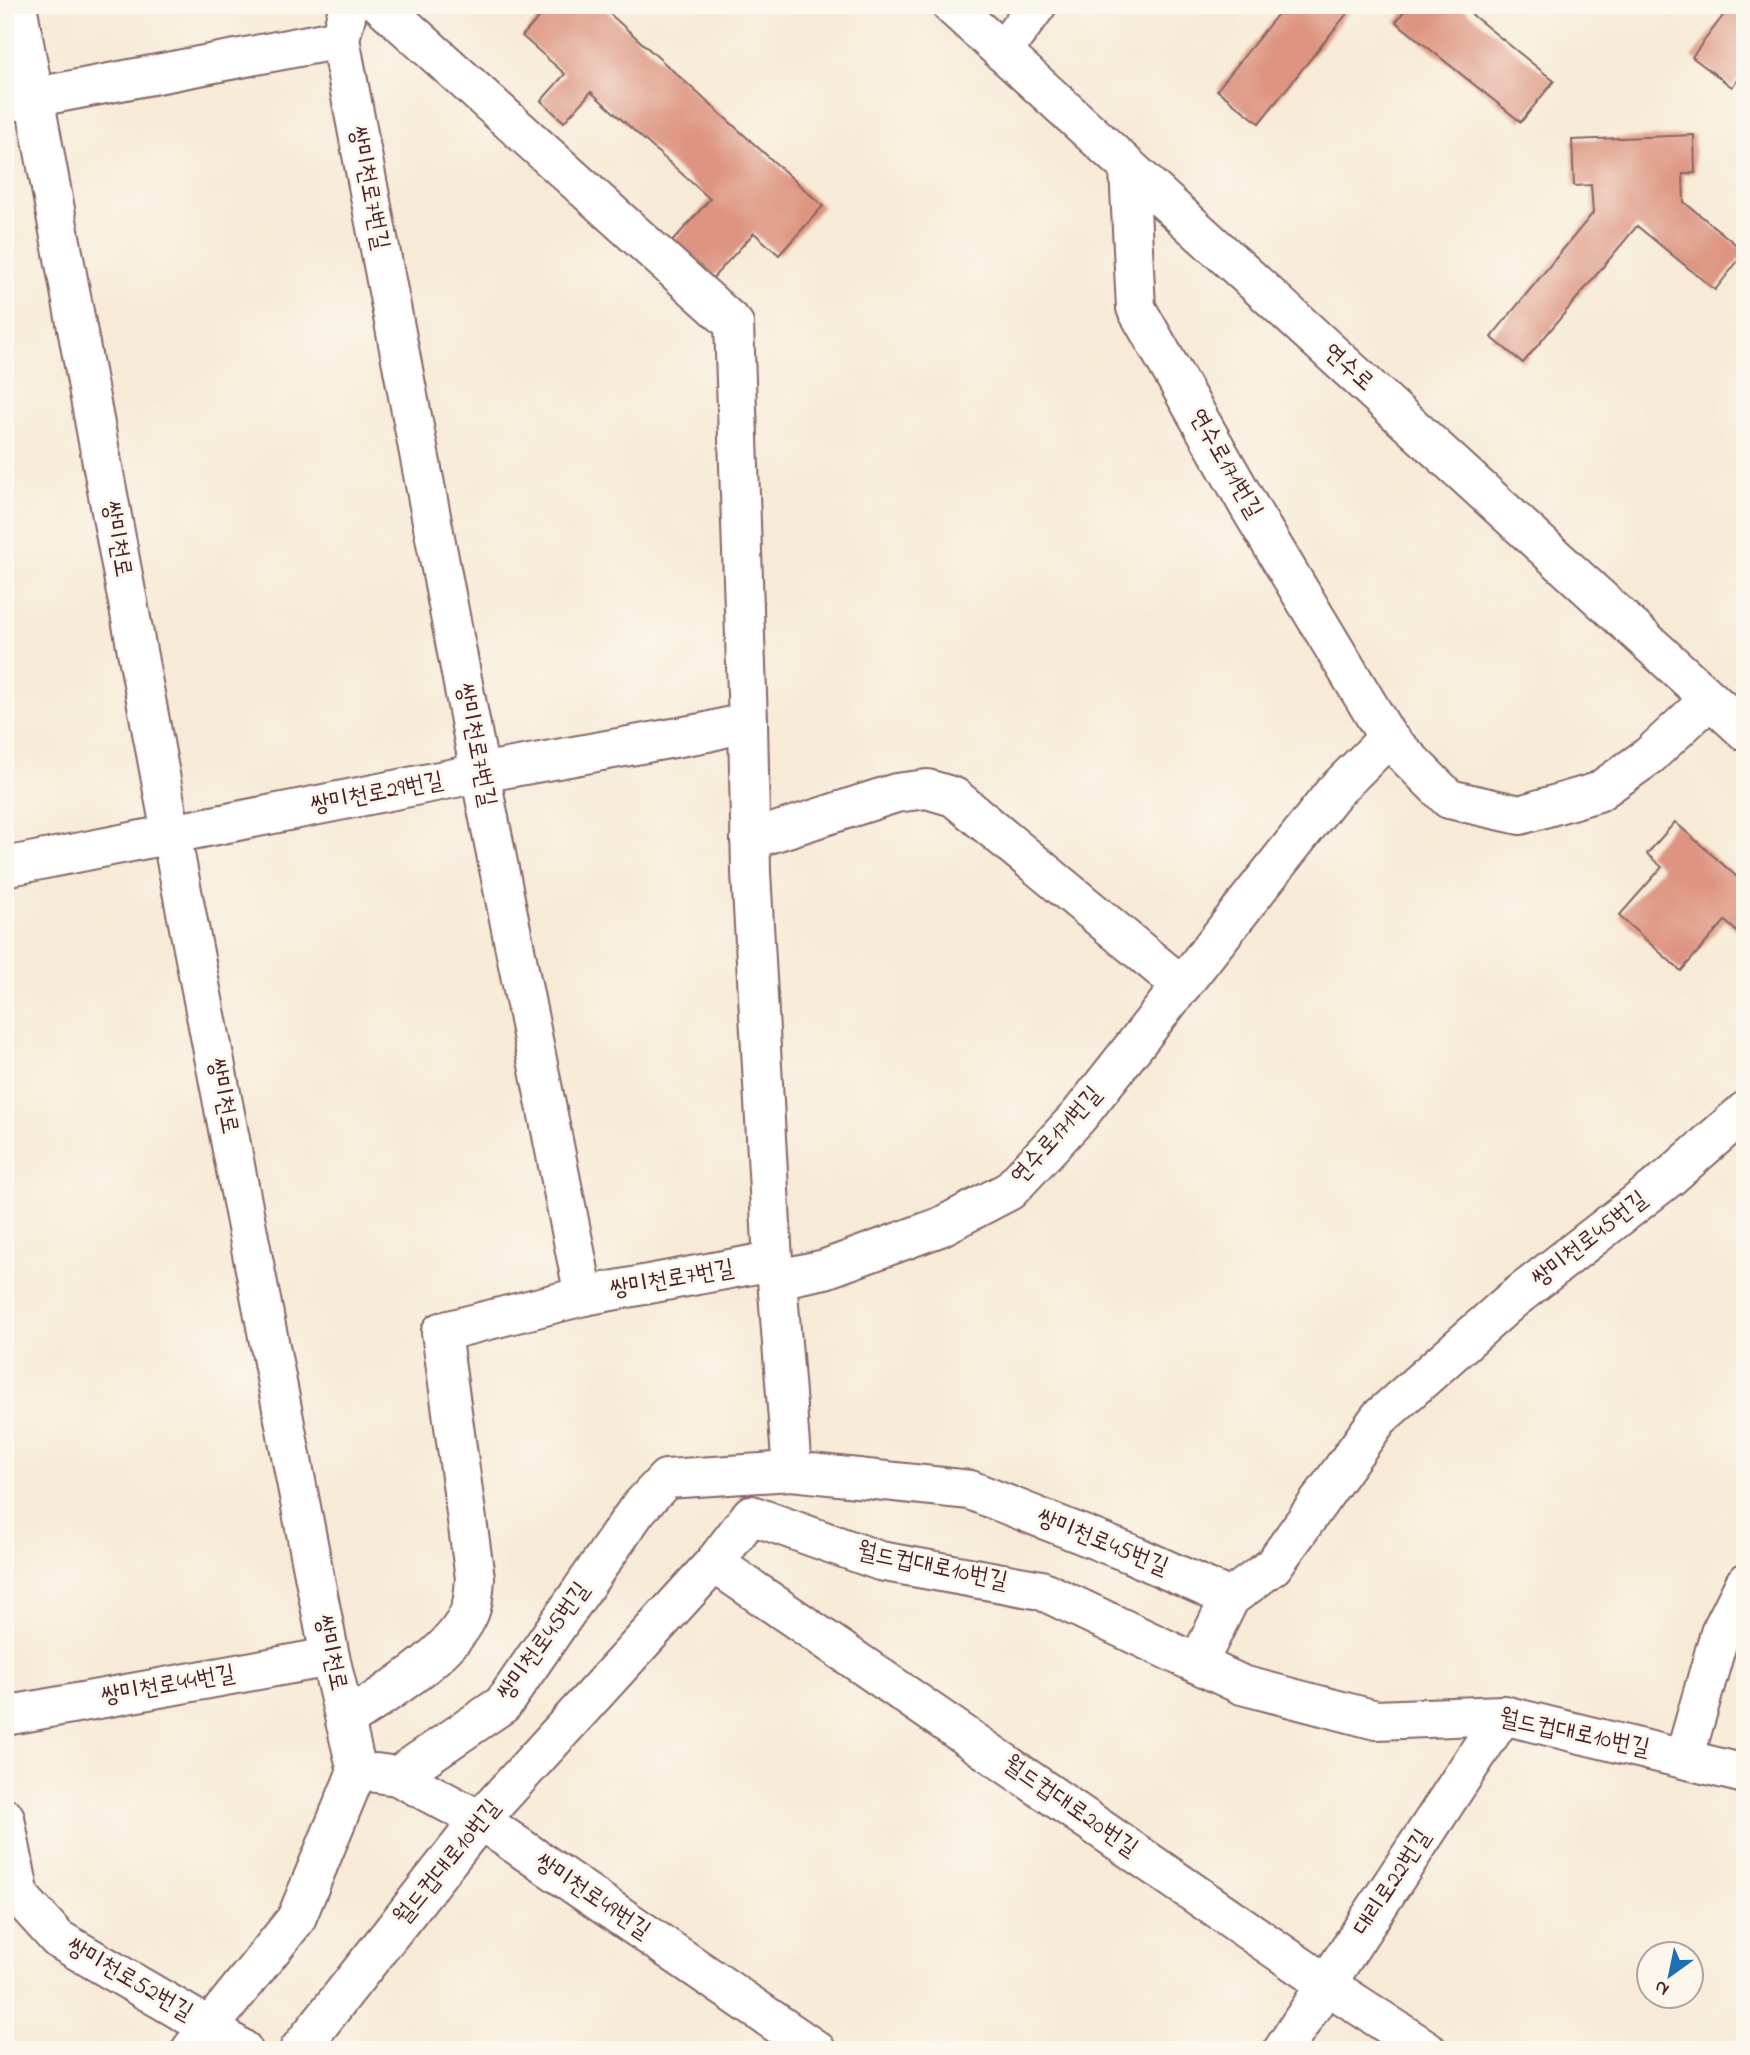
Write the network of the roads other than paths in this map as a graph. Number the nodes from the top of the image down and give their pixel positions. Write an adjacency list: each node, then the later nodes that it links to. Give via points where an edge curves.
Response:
1 (17, 5): 7 (street, 쌍미천로)
2 (381, 5): 10 (street, via 734,324)
3 (951, 5): 6 (street, 연수로)
4 (1037, 5): 6 (street)
5 (344, 22): 7 (street); 13 (street, 쌍미천로7번길)
6 (1003, 52): 8 (street, 연수로)
7 (20, 100): 14 (street, 쌍미천로)
8 (1129, 169): 9 (street, 연수로); 12 (street, 연수로171번길, via 1136,308)
9 (1710, 699): 11 (street, 연수로); 12 (street, 연수로171번길, via 1649,757 1598,792 1520,815 1449,799)
10 (748, 722): 13 (street, 쌍미천로29번길); 15 (street)
11 (1745, 731)
12 (1388, 738): 17 (street, 연수로171번길, via 1334,792)
13 (480, 773): 14 (street, 쌍미천로29번길); 20 (street, 쌍미천로7번길)
14 (171, 834): 16 (street, 쌍미천로29번길); 25 (street, 쌍미천로)
15 (750, 840): 17 (street, via 896,793 927,789 954,797); 19 (street)
16 (5, 867)
17 (1181, 985): 19 (street, 연수로171번길, via 1078,1118 1009,1191 940,1227 825,1269)
18 (1745, 1111): 24 (street, 쌍미천로45번길, via 1670,1177 1511,1301 1379,1418 1273,1566)
19 (775, 1270): 20 (street, 쌍미천로7번길); 21 (street)
20 (584, 1296): 29 (street, via 441,1332 475,1578 471,1610 434,1658)
21 (792, 1471): 24 (street, 쌍미천로45번길, via 970,1490); 33 (street, 쌍미천로45번길, via 666,1479 637,1510 503,1704)
22 (714, 1563): 26 (street, 월드컵대로10번길, via 751,1515 880,1561 1041,1590); 35 (street, 월드컵대로10번길); 36 (street, 월드컵대로20번길)
23 (1745, 1583): 30 (street, via 1720,1633)
24 (1230, 1598): 26 (street)
25 (330, 1657): 28 (street, 쌍미천로44번길); 29 (street, 쌍미천로)
26 (1198, 1663): 27 (street, 월드컵대로10번길, via 1242,1685 1376,1720)
27 (1503, 1715): 30 (street, 월드컵대로10번길); 36 (street, 대리로22번길)
28 (5, 1716)
29 (345, 1721): 31 (street, 쌍미천로)
30 (1684, 1759): 32 (street, 월드컵대로10번길)
31 (357, 1771): 33 (street, 쌍미천로49번길); 37 (street, via 296,1919)
32 (1745, 1774)
33 (397, 1776): 35 (street, 쌍미천로49번길)
34 (5, 1818): 37 (street, 쌍미천로52번길, via 20,1897 58,1939)
35 (480, 1821): 39 (street, 월드컵대로10번길); 40 (street, 쌍미천로49번길)
36 (1326, 1984): 41 (street, 대리로22번길); 42 (street, 월드컵대로20번길)
37 (200, 2038): 38 (street, 쌍미천로52번길)
38 (243, 2050)
39 (299, 2050)
40 (816, 2050)
41 (1283, 2050)
42 (1427, 2050)

